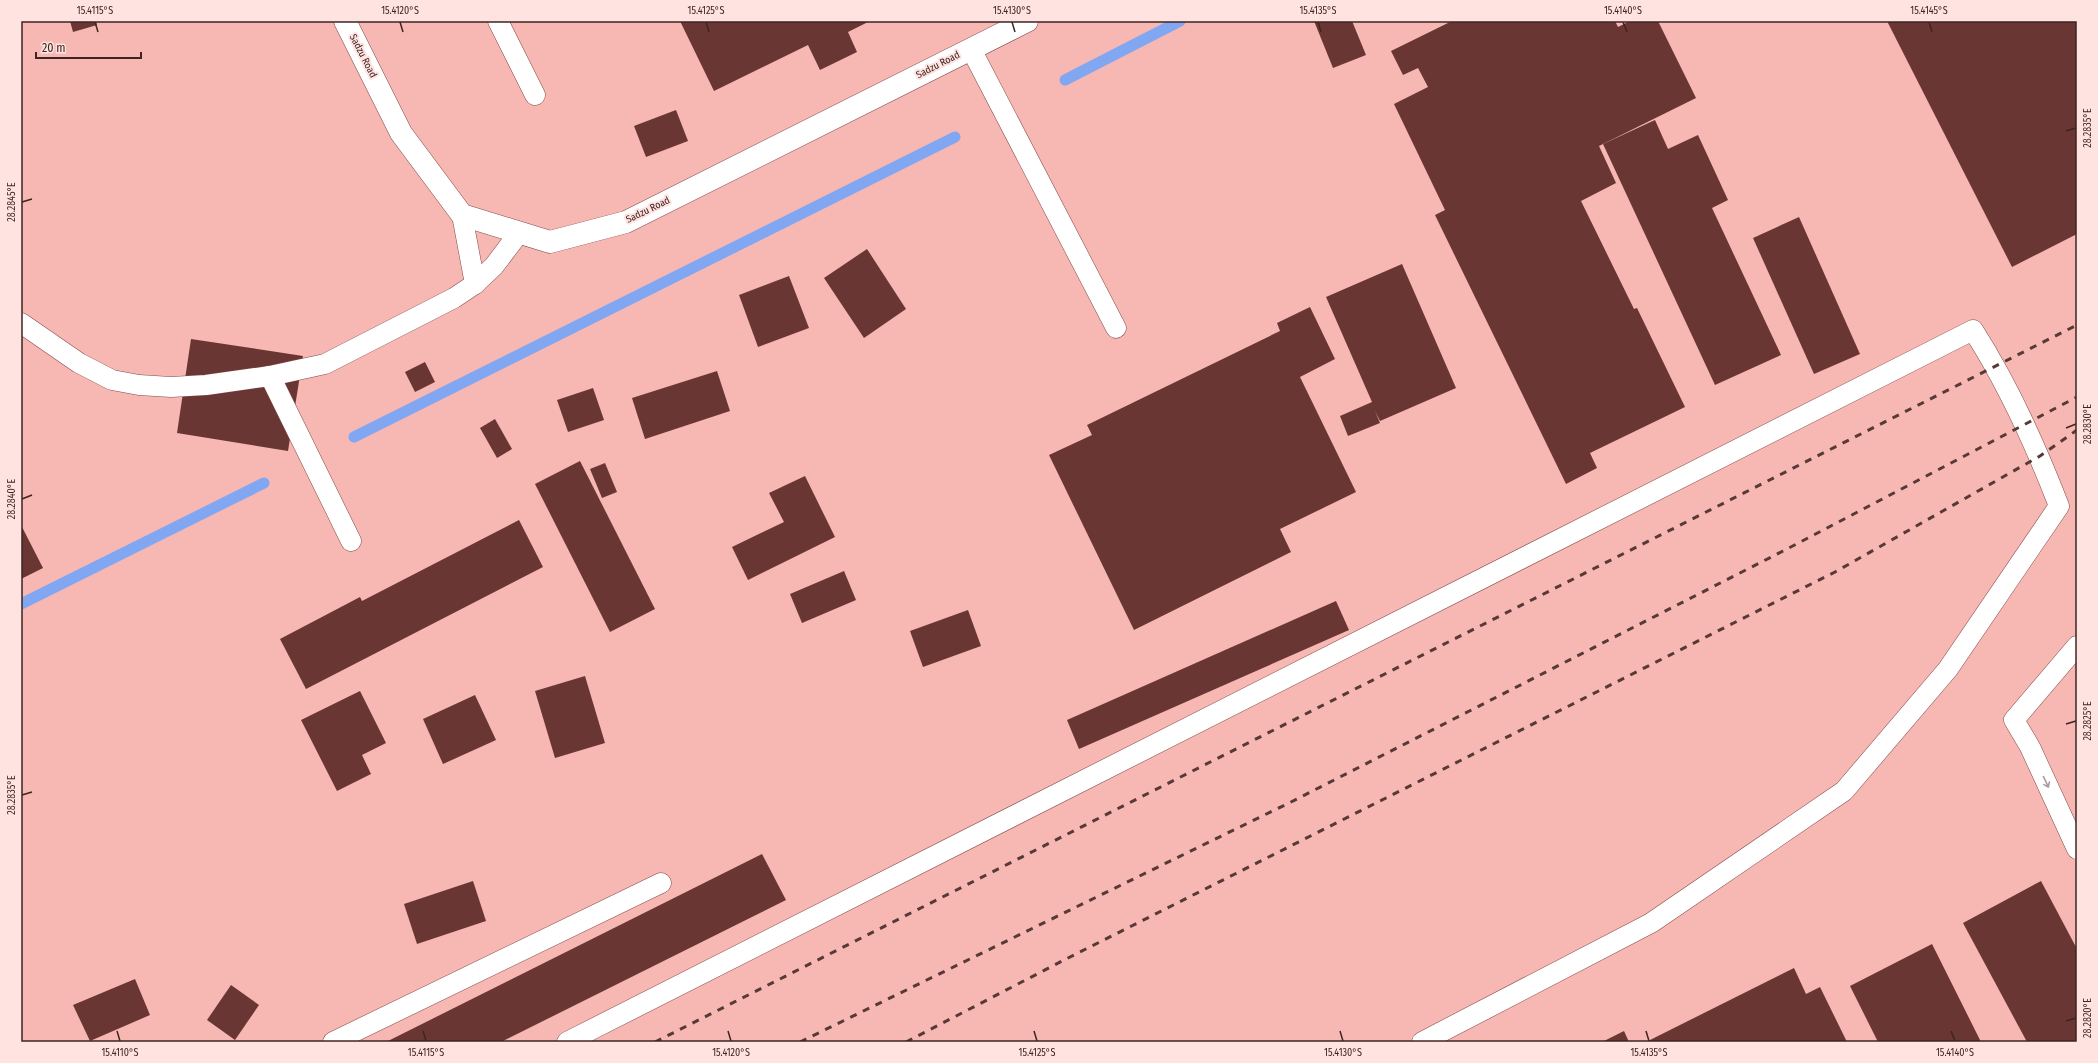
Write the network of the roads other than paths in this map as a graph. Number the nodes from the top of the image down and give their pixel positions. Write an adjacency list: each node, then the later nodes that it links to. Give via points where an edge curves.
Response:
1 (345, 21): 6 (street, Sadzu Road, via 402,133)
2 (498, 21): 5 (lane)
3 (1027, 21): 4 (street, Sadzu Road)
4 (971, 49): 7 (street, Sadzu Road, via 626,222 550,242); 10 (lane)
5 (535, 95)
6 (462, 215): 7 (street, Sadzu Road); 8 (lane)
7 (519, 233): 8 (lane, via 494,266)
8 (475, 284): 11 (lane, via 454,298 325,364)
9 (21, 323): 11 (lane, via 80,363 112,380 171,387)
10 (1116, 328)
11 (270, 376): 12 (lane)
12 (351, 540)
13 (2077, 646): 14 (lane, one-way to 14, via 2014,720 2030,747)
14 (2077, 849)
15 (661, 883): 16 (lane)
16 (332, 1042)
17 (567, 1042): 18 (lane, via 1974,330 2026,424 2060,506 1948,669 1844,790 1651,923)
18 (1422, 1042)

